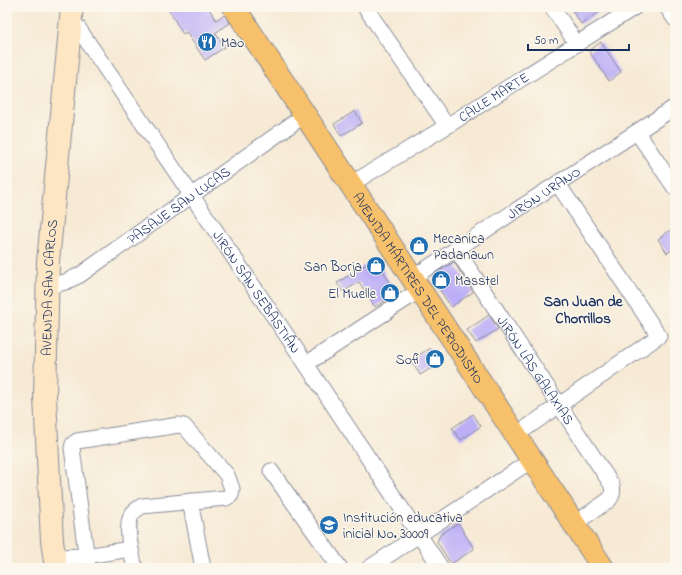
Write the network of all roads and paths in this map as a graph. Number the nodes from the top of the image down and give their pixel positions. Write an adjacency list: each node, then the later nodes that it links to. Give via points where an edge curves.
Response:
1 (234, 7): 10 (main road, AVENIDA MÁRTIRES DEL PERIODISMO)
2 (365, 7): 11 (street)
3 (552, 7): 8 (street)
4 (635, 7): 8 (street, CALLE MARTE)
5 (667, 7): 7 (street)
6 (71, 12): 16 (street, JIRÓN SAN SEBASTIÁN); 19 (main road, AVENIDA SAN CARLOS)
7 (675, 19)
8 (577, 44): 11 (street, CALLE MARTE)
9 (675, 107): 12 (street, JIRÓN URANO)
10 (306, 114): 13 (main road, AVENIDA MÁRTIRES DEL PERIODISMO); 16 (street, PASAJE SAN LUCAS)
11 (447, 126): 13 (street, CALLE MARTE)
12 (637, 132): 14 (street, JIRÓN URANO); 15 (street)
13 (351, 184): 18 (main road, AVENIDA MÁRTIRES DEL PERIODISMO)
14 (558, 184): 17 (street, JIRÓN URANO); 21 (street, via 659,336)
15 (675, 188)
16 (192, 195): 19 (street, PASAJE SAN LUCAS, via 80,274); 20 (street, JIRÓN SAN SEBASTIÁN)
17 (456, 249): 18 (street, JIRÓN URANO); 21 (street, JIRÓN LAS GALAXIAS)
18 (416, 284): 20 (street, JIRÓN URANO); 22 (main road, AVENIDA MÁRTIRES DEL PERIODISMO)
19 (47, 287): 30 (main road, AVENIDA SAN CARLOS, via 45,396)
20 (306, 364): 27 (street, JIRÓN SAN SEBASTIÁN)
21 (559, 405): 22 (street); 26 (street, JIRÓN LAS GALAXIAS, via 612,485 613,491 609,500)
22 (516, 435): 23 (main road, AVENIDA MÁRTIRES DEL PERIODISMO)
23 (532, 460): 26 (main road, AVENIDA MÁRTIRES DEL PERIODISMO); 27 (street)
24 (271, 471): 33 (street)
25 (190, 501): 28 (street, via 142,506 136,510 129,521); 29 (street, via 226,498 231,495 232,489 227,475 184,426 77,441 72,448); 32 (street)
26 (574, 524): 36 (main road, AVENIDA MÁRTIRES DEL PERIODISMO)
27 (419, 535): 34 (street); 35 (street, JIRÓN SAN SEBASTIÁN)
28 (130, 549): 29 (street); 31 (street)
29 (87, 562): 30 (street)
30 (55, 563)
31 (135, 568)
32 (203, 568)
33 (340, 568)
34 (369, 568)
35 (441, 568)
36 (603, 568)

